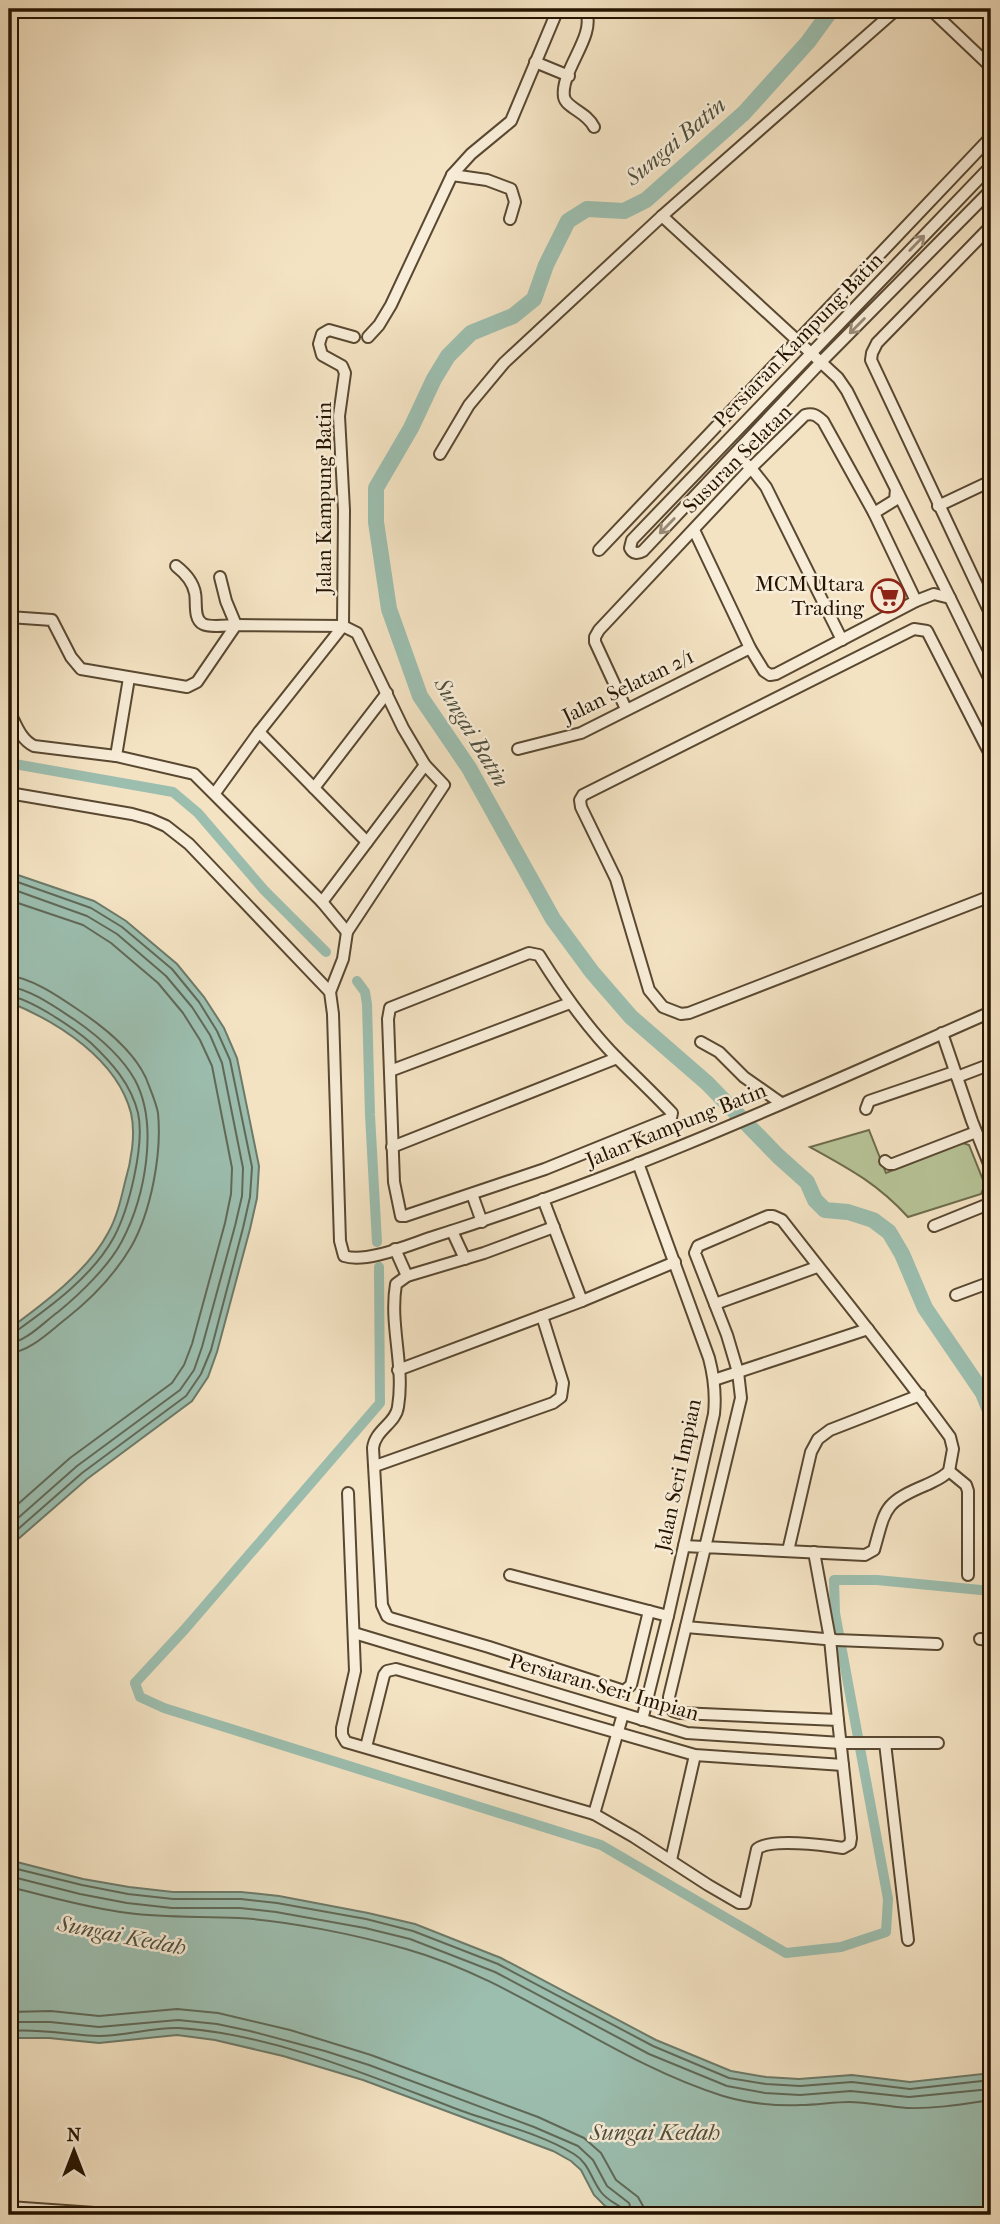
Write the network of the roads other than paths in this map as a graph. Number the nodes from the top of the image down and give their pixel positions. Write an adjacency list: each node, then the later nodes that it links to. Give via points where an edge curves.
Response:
1 (558, 9): 5 (street)
2 (580, 9): 7 (street, via 586,12 588,23)
3 (897, 9): 13 (street)
4 (930, 9): 6 (street)
5 (536, 62): 7 (street); 11 (street, via 511,121)
6 (991, 67)
7 (569, 76): 8 (street, via 564,93 567,104 588,117)
8 (594, 127)
9 (991, 137): 18 (street)
10 (991, 166): 19 (street, Persiaran Kampung Batin, one-way to 10)
11 (452, 175): 14 (street, via 511,189 515,202); 17 (street, via 391,305)
12 (991, 190): 20 (street, Persiaran Kampung Batin, one-way to 20)
13 (662, 216): 18 (street); 21 (street, via 504,363 469,405)
14 (510, 219)
15 (991, 226): 26 (street, via 872,353 873,367)
16 (354, 337): 37 (street, Jalan Kampung Batin, via 329,330 319,344 322,355 342,366 345,373 339,416)
17 (368, 337)
18 (798, 342): 19 (street); 29 (street)
19 (810, 352): 20 (street); 22 (street, Persiaran Kampung Batin, one-way to 19, via 643,551 632,551 632,540)
20 (821, 362): 22 (street, Persiaran Kampung Batin); 25 (street, via 847,391)
21 (440, 454)
22 (736, 455): 23 (street)
23 (751, 468): 27 (street, Susuran Selatan, via 804,415 817,415); 28 (street, Susuran Selatan); 38 (street, via 766,487)
24 (991, 481): 26 (street)
25 (896, 489): 27 (street, via 895,500); 32 (street)
26 (938, 506): 34 (street)
27 (874, 513): 33 (street, Susuran Selatan)
28 (694, 530): 39 (street); 44 (street, Susuran Selatan, via 599,630 596,642)
29 (599, 550)
30 (176, 566): 36 (street, via 195,592 199,622)
31 (220, 577): 36 (street)
32 (950, 598): 33 (street, via 934,594); 40 (street)
33 (916, 601): 38 (street)
34 (991, 615)
35 (9, 617): 41 (street, via 52,620 81,669)
36 (236, 625): 37 (street); 41 (street, via 191,686)
37 (343, 626): 43 (street, via 361,639); 46 (street)
38 (842, 640): 39 (street, via 770,675)
39 (750, 648): 44 (street, Jalan Selatan 2/1)
40 (986, 657): 42 (street)
41 (128, 678): 49 (street)
42 (991, 682)
43 (387, 693): 50 (street); 51 (street)
44 (626, 709): 47 (street, Jalan Selatan 2/1, via 580,733)
45 (9, 711): 49 (street, via 21,736 34,746)
46 (260, 732): 51 (street); 53 (street)
47 (518, 749)
48 (991, 753): 55 (street, via 927,631 914,629 580,800 616,879 649,990 663,1007 681,1014)
49 (116, 757): 53 (street, via 194,774)
50 (425, 765): 54 (street); 57 (street, via 444,785)
51 (314, 788): 54 (street)
52 (9, 793): 58 (street, via 132,814 166,826 189,844)
53 (215, 793): 56 (street)
54 (367, 842): 56 (street)
55 (991, 896)
56 (321, 902): 57 (street)
57 (347, 932): 58 (street, via 343,959)
58 (330, 992): 81 (street, Jalan Kampung Batin, via 342,1250 350,1258)
59 (570, 1003): 63 (street); 65 (street); 65 (street, via 539,955 529,953 390,1008)
60 (991, 1012): 61 (street, Jalan Kampung Batin)
61 (942, 1033): 66 (street); 67 (street, Jalan Kampung Batin)
62 (701, 1042): 67 (street)
63 (617, 1058): 70 (street); 74 (street, via 671,1118)
64 (991, 1064): 66 (street)
65 (390, 1070): 70 (street)
66 (956, 1074): 68 (street, via 869,1101); 69 (street)
67 (780, 1103): 72 (street, Jalan Kampung Batin)
68 (866, 1109)
69 (976, 1132): 71 (street, via 893,1164); 73 (street)
70 (392, 1147): 74 (street, via 401,1216)
71 (885, 1161)
72 (638, 1163): 75 (street, Jalan Kampung Batin); 83 (street, Jalan Seri Impian)
73 (990, 1165)
74 (472, 1194): 77 (street)
75 (542, 1199): 77 (street, Jalan Kampung Batin); 79 (street)
76 (991, 1203): 78 (street)
77 (482, 1222): 80 (street, Jalan Kampung Batin)
78 (934, 1226)
79 (554, 1227): 82 (street); 88 (street)
80 (452, 1231): 81 (street, Jalan Kampung Batin); 82 (street)
81 (395, 1249): 85 (street)
82 (464, 1259): 85 (street)
83 (676, 1262): 88 (street); 94 (street, Jalan Seri Impian)
84 (817, 1267): 89 (street); 89 (street, via 782,1220 773,1216 698,1246 695,1253); 91 (street)
85 (407, 1276): 92 (street, via 398,1281 395,1291)
86 (991, 1282): 87 (street)
87 (956, 1295)
88 (582, 1301): 90 (street)
89 (715, 1304): 93 (street)
90 (542, 1316): 92 (street); 96 (street, via 563,1383 561,1397)
91 (868, 1329): 93 (street); 95 (street)
92 (398, 1370): 96 (street, via 397,1412 374,1441)
93 (738, 1372): 94 (street); 100 (street, via 740,1406)
94 (714, 1380): 99 (street, Jalan Seri Impian, via 714,1414)
95 (920, 1395): 97 (street, via 950,1437); 101 (street, via 830,1430 818,1439)
96 (375, 1466): 105 (street, via 382,1605 390,1618 624,1691 631,1685)
97 (950, 1471): 102 (street, via 888,1506 870,1554); 103 (street, via 968,1491)
98 (348, 1493): 108 (street)
99 (684, 1546): 100 (street); 106 (street, Jalan Seri Impian)
100 (704, 1547): 101 (street); 107 (street)
101 (788, 1551): 102 (street)
102 (814, 1552): 109 (street)
103 (968, 1575)
104 (510, 1576): 105 (street)
105 (649, 1611): 106 (street)
106 (668, 1616): 112 (street, Jalan Seri Impian)
107 (686, 1627): 109 (street); 113 (street, via 669,1697 673,1711)
108 (354, 1633): 111 (street, Persiaran Seri Impian); 118 (street, via 354,1680 342,1735 346,1742)
109 (838, 1640): 110 (street); 113 (street)
110 (937, 1644)
111 (623, 1714): 112 (street, Persiaran Seri Impian); 114 (street)
112 (642, 1720): 115 (street, Persiaran Seri Impian, via 697,1735)
113 (838, 1720): 115 (street)
114 (618, 1734): 118 (street, via 391,1669 384,1675); 119 (street); 121 (street)
115 (845, 1743): 116 (street, Persiaran Seri Impian); 120 (street)
116 (885, 1743): 117 (street, Persiaran Seri Impian); 123 (street)
117 (938, 1743)
118 (366, 1747): 121 (street)
119 (695, 1755): 120 (street); 122 (street)
120 (843, 1765): 122 (street, via 850,1844 843,1848 759,1846 745,1903)
121 (594, 1814): 122 (street)
122 (671, 1860)
123 (908, 1940)
124 (9, 2207): 125 (street)
125 (123, 2215)

